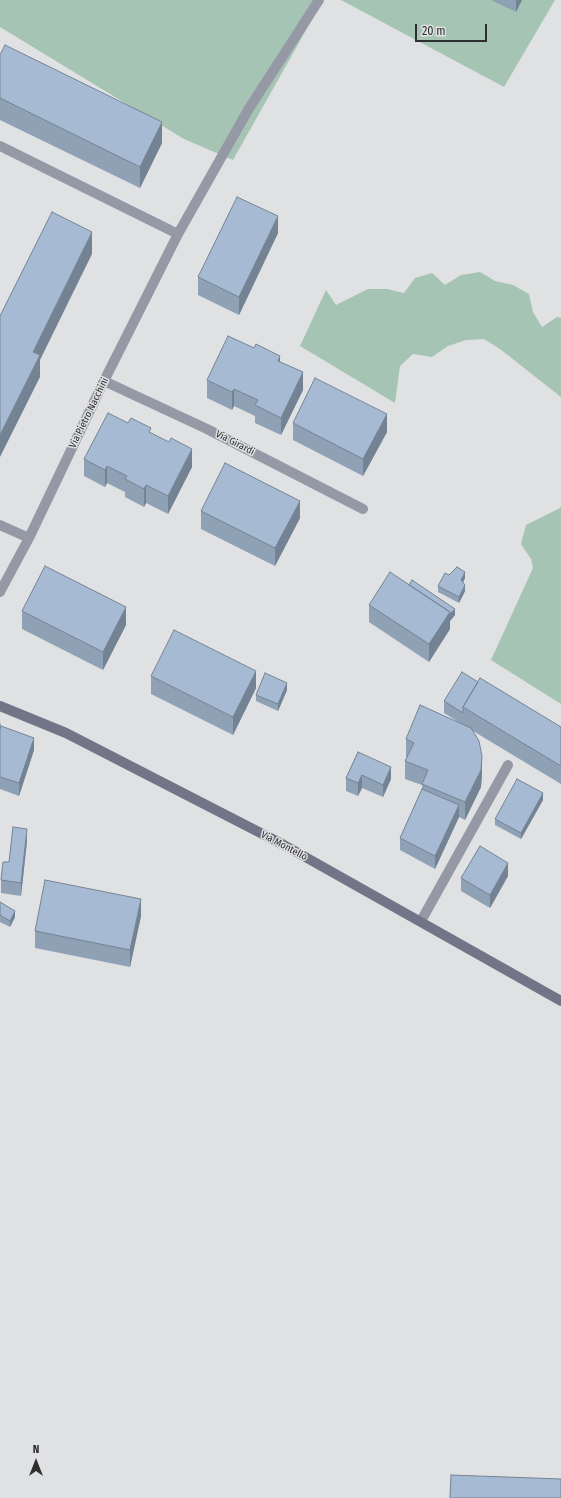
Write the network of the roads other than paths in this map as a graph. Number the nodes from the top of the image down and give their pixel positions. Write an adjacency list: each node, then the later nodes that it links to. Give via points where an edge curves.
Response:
1 (319, 0): 3 (street, Via Pietro Nacchini, via 248,110)
2 (0, 146): 3 (street)
3 (178, 234): 4 (street, Via Pietro Nacchini)
4 (104, 381): 5 (street, Via Girardi, via 208,429); 7 (street, Via Pietro Nacchini)
5 (363, 509)
6 (0, 525): 7 (street)
7 (29, 538): 8 (street, Via Pietro Nacchini)
8 (0, 592)
9 (0, 706): 11 (main road, Via Montello, via 98,748 284,845)
10 (508, 765): 11 (street)
11 (420, 922): 12 (main road, Via Montello)
12 (561, 1001)

